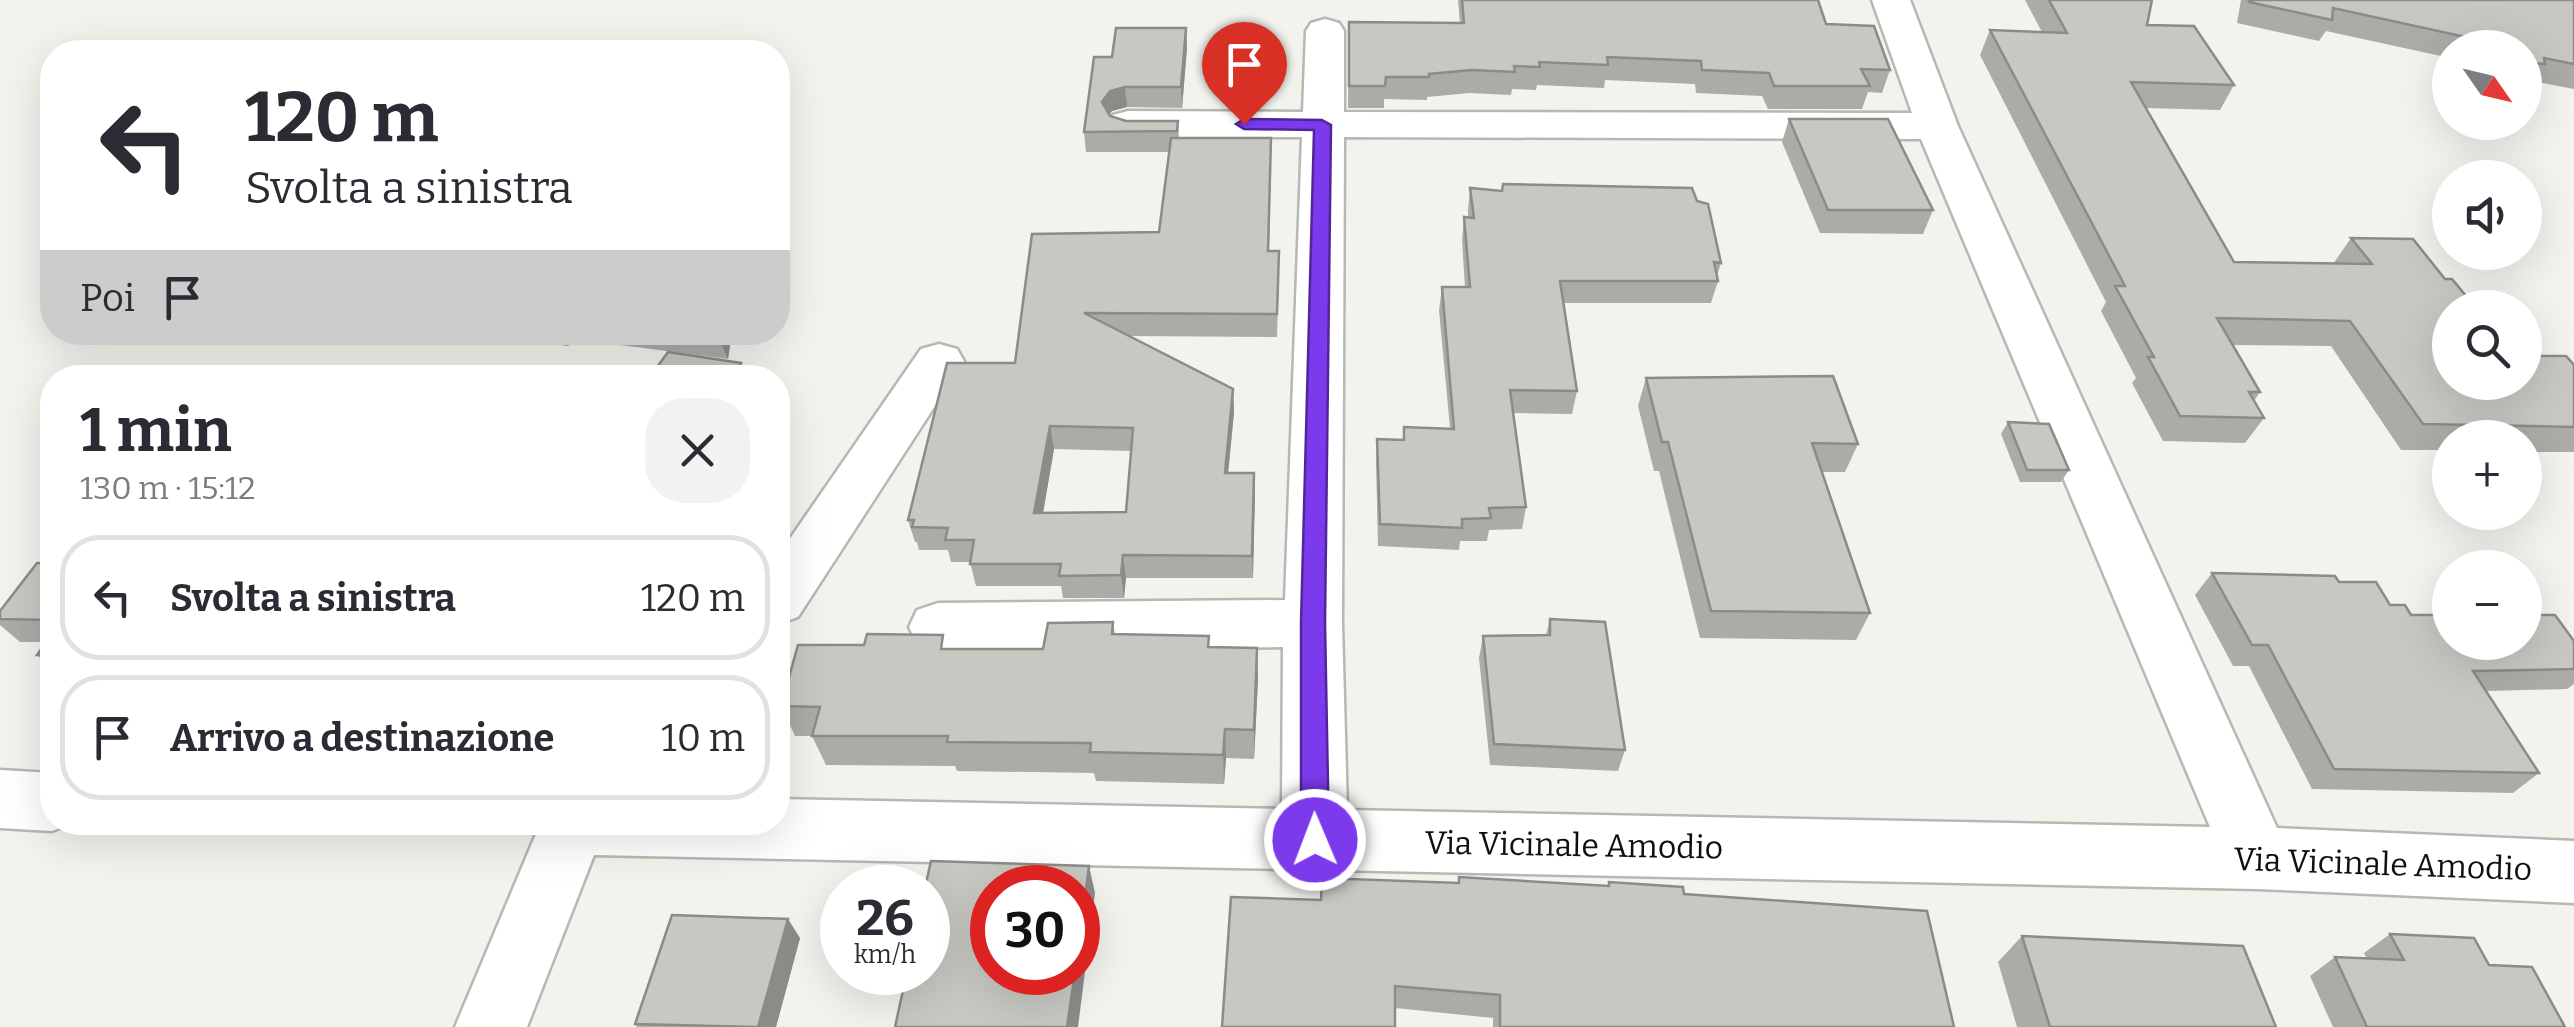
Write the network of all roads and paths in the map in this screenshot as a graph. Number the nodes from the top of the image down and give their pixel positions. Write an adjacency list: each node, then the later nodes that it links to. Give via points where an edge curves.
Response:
1 (1891, 0): 5 (street)
2 (1325, 31): 4 (street)
3 (1128, 124): 4 (street)
4 (1322, 125): 5 (street); 8 (street)
5 (1938, 126): 15 (street)
6 (939, 361): 7 (street)
7 (790, 583)
8 (1313, 623): 9 (street); 14 (street)
9 (938, 627)
10 (0, 799): 11 (street)
11 (40, 801)
12 (790, 828): 14 (street, Via Vicinale Amodio)
13 (558, 835): 17 (street, Via Vicinale Amodio)
14 (1315, 840): 15 (street, Via Vicinale Amodio)
15 (2257, 858): 16 (street, Via Vicinale Amodio)
16 (2574, 872)
17 (491, 1027)

